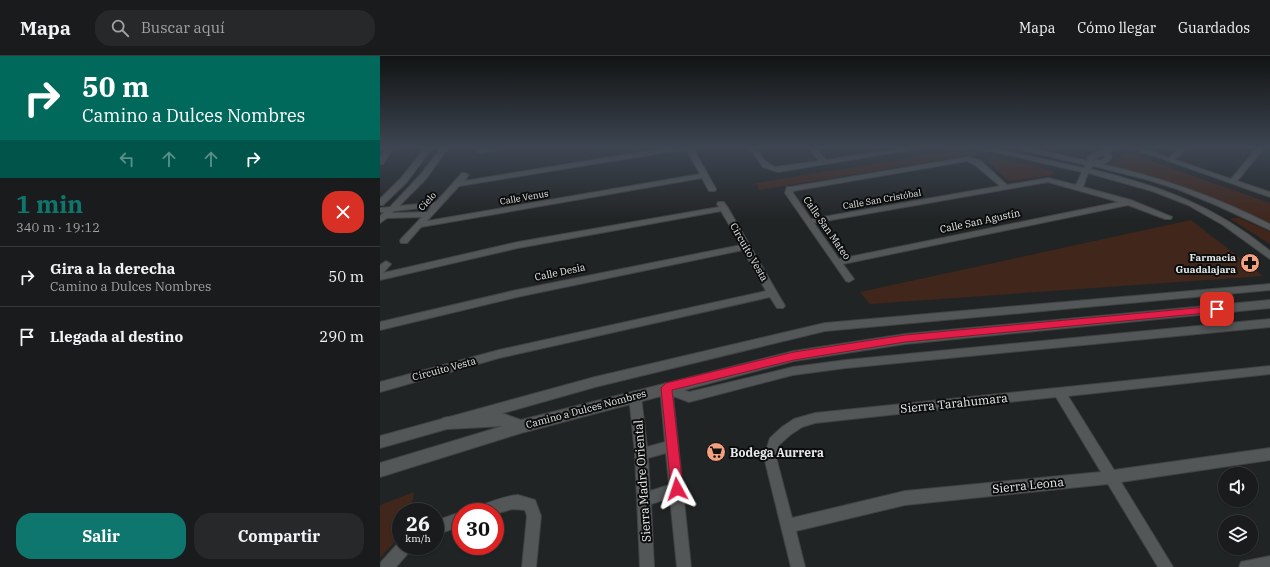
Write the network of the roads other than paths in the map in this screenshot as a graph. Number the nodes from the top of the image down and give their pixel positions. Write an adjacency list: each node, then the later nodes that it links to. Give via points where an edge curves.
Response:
1 (410, 172): 23 (street)
2 (427, 172): 25 (street)
3 (533, 172): 17 (street)
4 (702, 172): 14 (street)
5 (898, 172): 29 (street, Calle San Mateo, via 790,189 789,193)
6 (988, 172): 18 (street, Calle San Mateo)
7 (1064, 172): 15 (street)
8 (1085, 172): 19 (street, via 1080,178)
9 (1107, 172): 34 (street, via 1190,203 1233,227)
10 (1118, 172): 31 (street, via 1188,190)
11 (1204, 172): 16 (street)
12 (1241, 172): 16 (street)
13 (465, 175): 17 (street, Cielo)
14 (704, 176): 20 (street); 30 (street, Calle Venus)
15 (1057, 182): 18 (street, Calle San Cristóbal, via 1038,181); 19 (street, Calle San Cristóbal)
16 (1232, 182): 21 (street)
17 (456, 184): 24 (street, Cielo)
18 (1005, 187): 29 (street, Calle San Cristóbal)
19 (1078, 187): 22 (street, Calle San Cristóbal)
20 (712, 189)
21 (1270, 195)
22 (1128, 202): 28 (street, Calle San Cristóbal); 35 (street, Calle San Agustín)
23 (380, 203)
24 (438, 204): 25 (street); 26 (street, Cielo)
25 (395, 208): 27 (street)
26 (429, 214): 27 (street); 30 (street, Cielo)
27 (381, 216)
28 (1168, 217)
29 (808, 222): 35 (street, Calle San Mateo)
30 (419, 225): 32 (street, Cielo)
31 (1270, 227)
32 (404, 241)
33 (746, 247): 36 (street, Circuito Vesta, via 722,205 518,245); 39 (street, Circuito Vesta); 43 (street, Calle Desia, via 542,287 442,309)
34 (1270, 256)
35 (837, 262): 37 (street, Calle San Mateo)
36 (380, 277)
37 (849, 279)
38 (1270, 287): 49 (street, via 825,327 595,382)
39 (772, 293): 41 (street); 45 (street, Circuito Vesta, via 499,354)
40 (1270, 304): 46 (main road, Camino a Dulces Nombres, via 882,342 794,356)
41 (780, 306)
42 (1270, 323): 46 (street, via 846,364 793,371 689,397)
43 (380, 326)
44 (1270, 370): 47 (street, Sierra Tarahumara)
45 (380, 386)
46 (666, 388): 48 (main road, Camino a Dulces Nombres); 52 (street)
47 (1059, 392): 56 (street); 60 (street, Sierra Tarahumara, via 815,418 798,423 774,442 770,457)
48 (635, 396): 50 (main road, Camino a Dulces Nombres); 53 (street, Sierra Madre Oriental)
49 (448, 423): 50 (main road, via 502,419); 51 (street)
50 (521, 427): 55 (main road, Camino a Dulces Nombres)
51 (380, 442)
52 (673, 446): 53 (street); 57 (street)
53 (641, 454): 58 (street, Sierra Madre Oriental)
54 (1270, 454): 56 (street, Sierra Leona)
55 (380, 470)
56 (1110, 477): 60 (street, Sierra Leona, via 905,498); 68 (street)
57 (677, 489): 58 (street); 66 (street)
58 (644, 499): 65 (street, Sierra Madre Oriental)
59 (504, 505): 64 (street, via 522,501 530,505 534,516)
60 (788, 526): 67 (street, Sierra Tarahumara)
61 (397, 555): 63 (street)
62 (1270, 564): 69 (street)
63 (386, 567)
64 (529, 567)
65 (647, 567)
66 (684, 567)
67 (798, 567)
68 (1166, 567)
69 (1246, 567)

